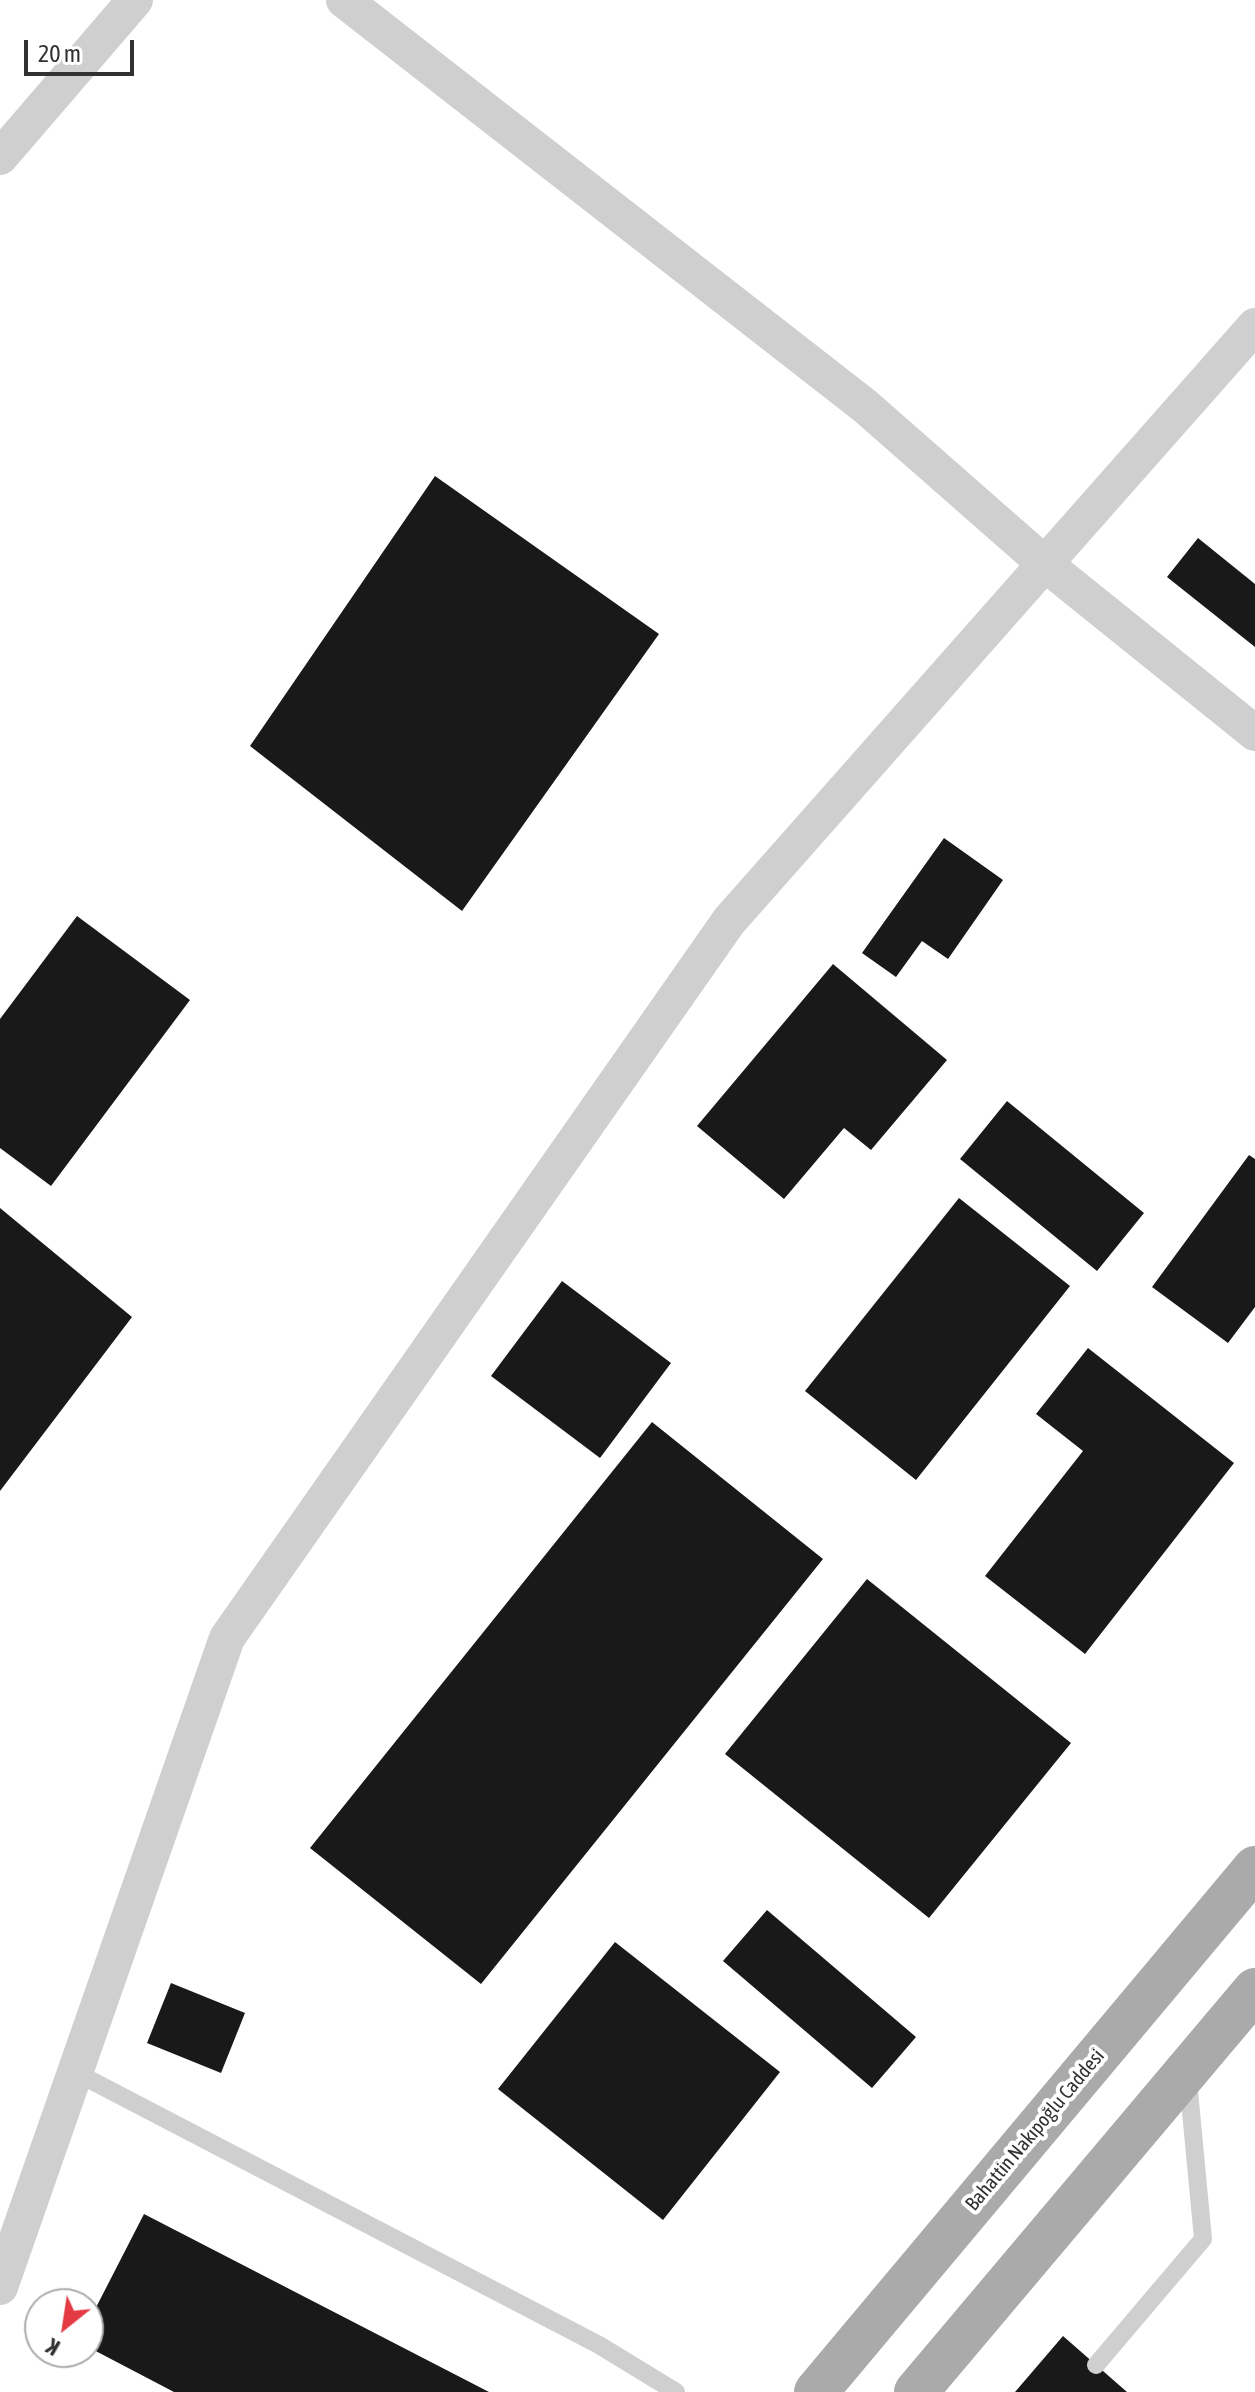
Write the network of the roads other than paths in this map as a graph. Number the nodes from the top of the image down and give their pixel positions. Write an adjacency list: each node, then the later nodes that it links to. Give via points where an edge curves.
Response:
1 (135, 0): 3 (street)
2 (344, 0): 5 (street, via 865,406)
3 (0, 157)
4 (1255, 326): 5 (street)
5 (1045, 564): 6 (street); 10 (street, via 729,921 227,1638)
6 (1255, 733)
7 (1255, 1868): 14 (main road, Bahattin Nakıpoğlu Caddesi)
8 (1255, 1990): 9 (main road)
9 (1187, 2070): 12 (lane, via 1203,2239); 15 (main road)
10 (75, 2072): 11 (street); 13 (lane, via 599,2345)
11 (0, 2287)
12 (1096, 2365)
13 (676, 2392)
14 (816, 2392)
15 (916, 2392)

